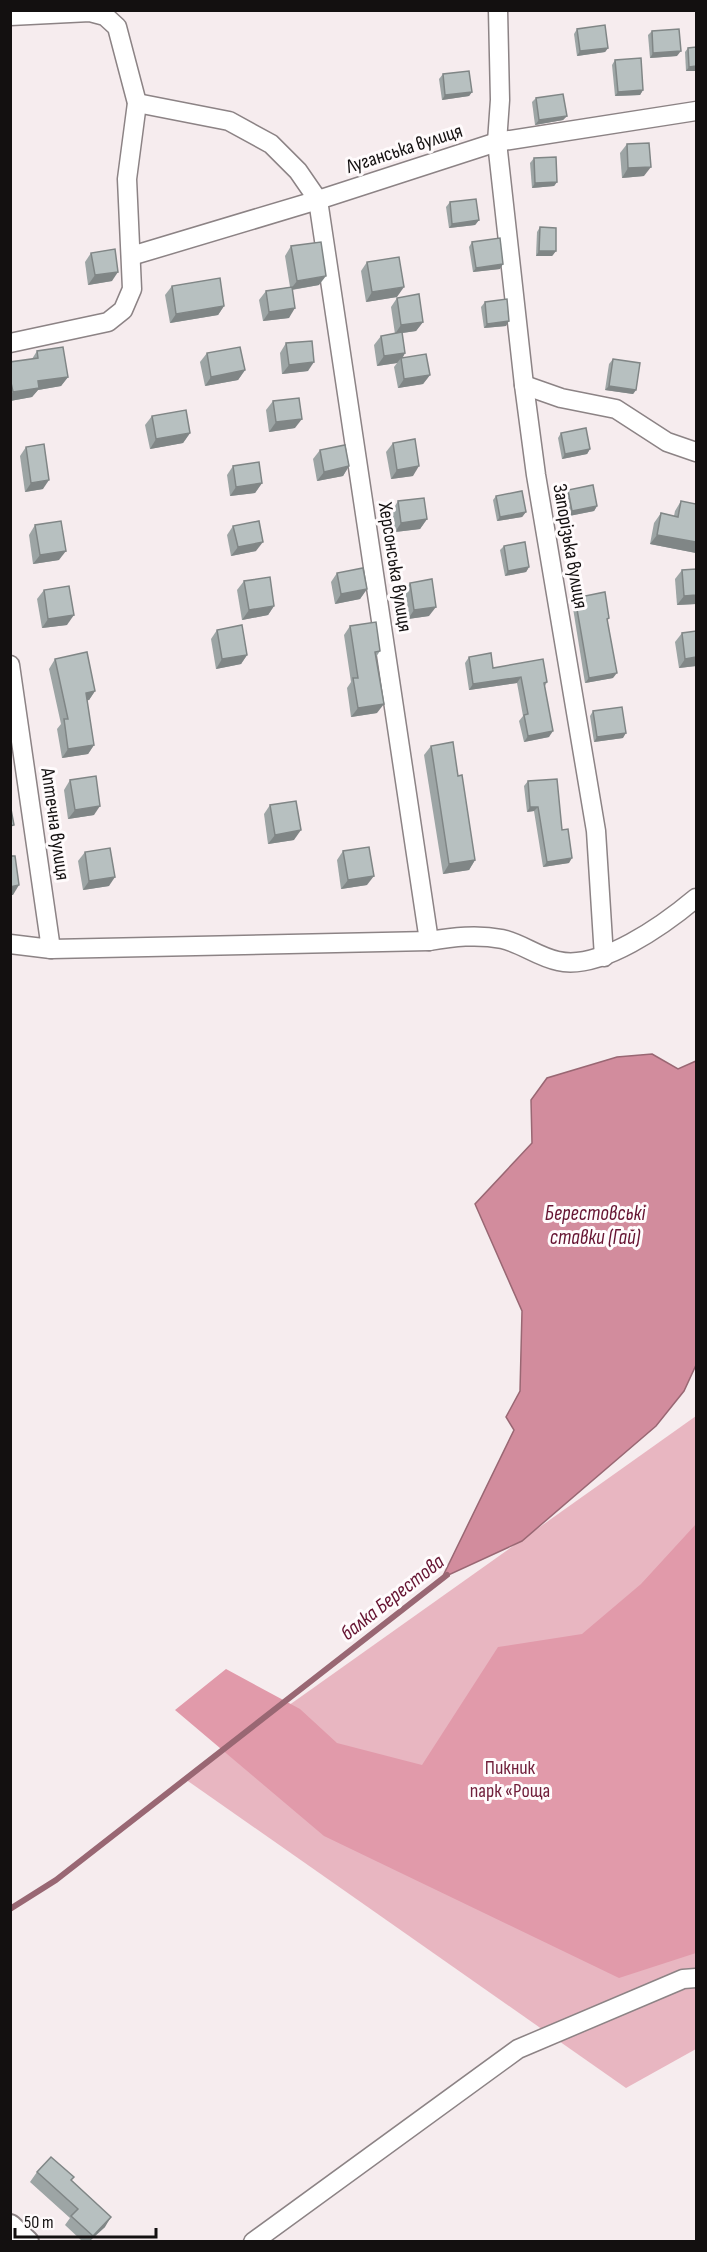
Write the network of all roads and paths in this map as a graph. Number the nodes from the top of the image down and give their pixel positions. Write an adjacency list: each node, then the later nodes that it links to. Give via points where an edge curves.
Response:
1 (498, 10): 5 (street, Запорізька вулиця)
2 (10, 16): 3 (street, via 90,12 105,16 117,27)
3 (137, 103): 6 (street, via 229,121 271,144 298,171); 7 (street, via 127,179)
4 (696, 111): 5 (street, Луганська вулиця)
5 (497, 142): 6 (street, Луганська вулиця); 9 (street, Запорізька вулиця)
6 (318, 200): 7 (street, Луганська вулиця); 13 (street, Херсонська вулиця)
7 (131, 256): 8 (street, via 132,289 123,310 108,322)
8 (10, 343)
9 (524, 385): 10 (street, via 561,398 616,409 667,442); 16 (street, Запорізька вулиця, via 596,831)
10 (696, 452)
11 (10, 665): 15 (street, Аптечна вулиця)
12 (696, 898): 16 (street, via 669,921)
13 (429, 941): 15 (street); 16 (street, via 467,935 503,939 558,962)
14 (10, 944): 15 (street)
15 (51, 949)
16 (604, 957)
17 (696, 1978): 18 (street, via 518,2049)
18 (253, 2241)

